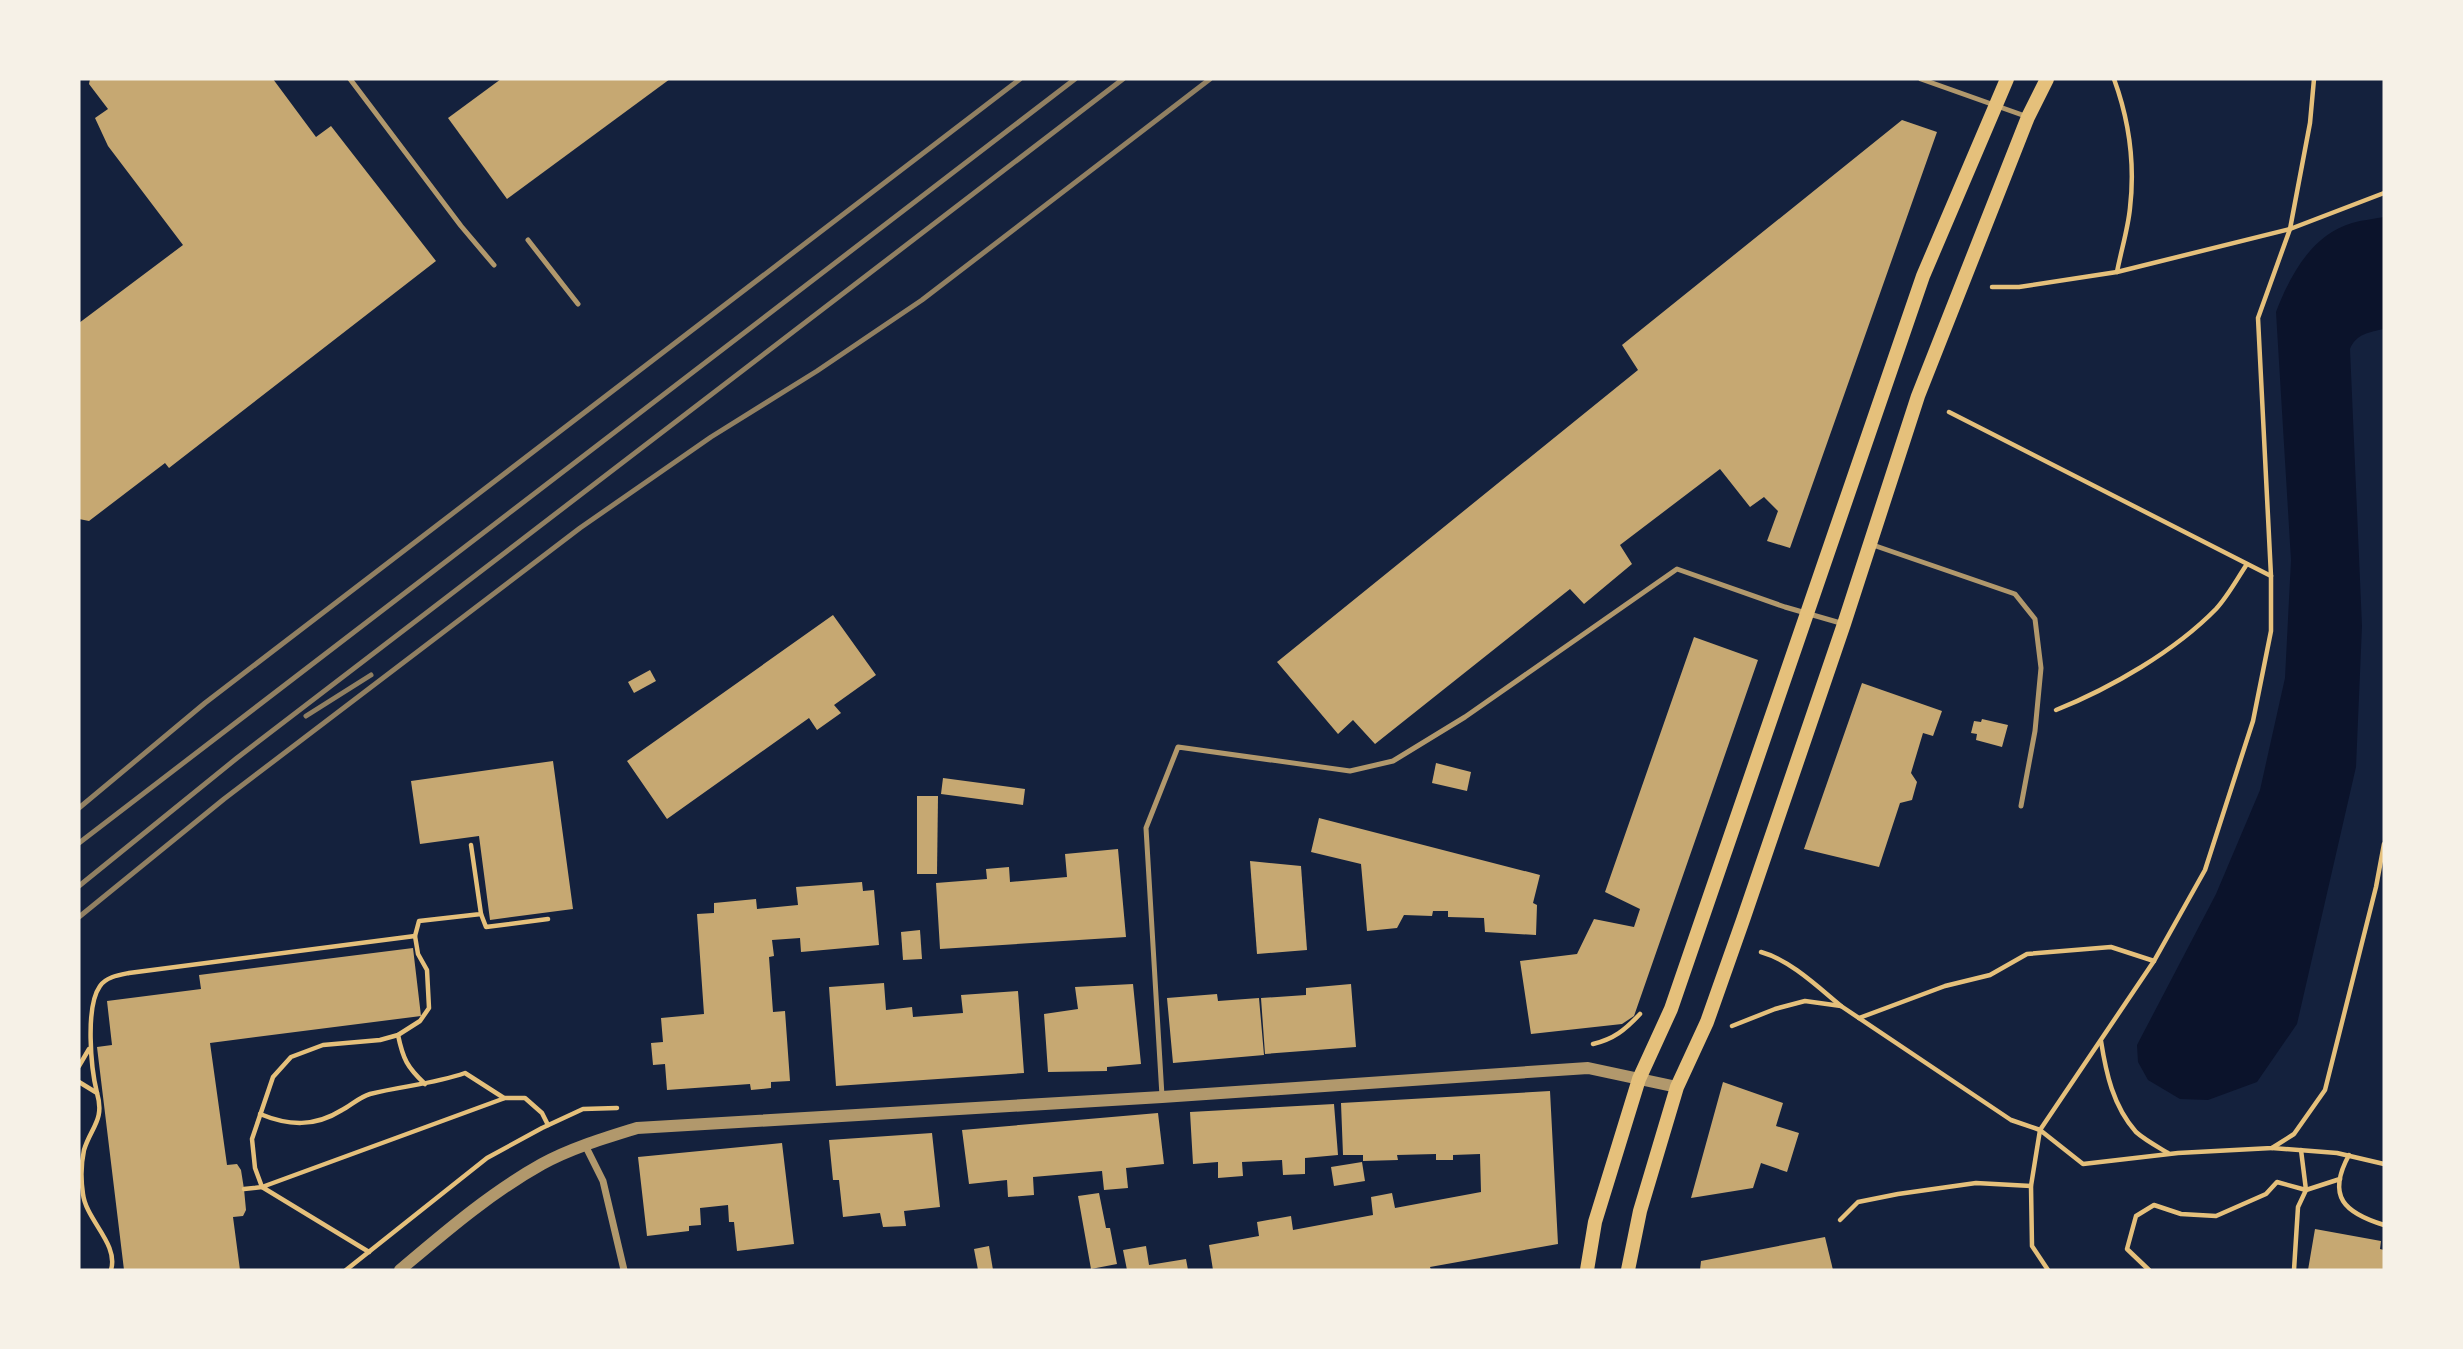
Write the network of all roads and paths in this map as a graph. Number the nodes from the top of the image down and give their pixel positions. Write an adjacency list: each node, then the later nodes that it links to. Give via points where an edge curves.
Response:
1 (350, 79): 12 (lane)
2 (1922, 79): 7 (lane)
3 (2007, 79): 7 (main road)
4 (2048, 79): 8 (main road)
5 (2114, 79): 13 (path, via 2123,104 2132,168 2130,210)
6 (2314, 79): 10 (path, via 2311,123)
7 (1994, 105): 8 (lane); 20 (main road, via 1923,276)
8 (2028, 117): 17 (main road, via 1918,396)
9 (2384, 193): 10 (path)
10 (2290, 229): 13 (path); 19 (path, via 2258,318)
11 (528, 240): 15 (lane)
12 (494, 265)
13 (2116, 272): 14 (path)
14 (1992, 287)
15 (578, 304)
16 (1949, 412): 18 (path)
17 (1870, 544): 21 (main road); 22 (lane, via 2015,594 2035,619 2041,668)
18 (2247, 564): 19 (path); 22 (path, via 2218,607 2179,643 2084,699)
19 (2271, 576): 30 (path, via 2271,631 2253,721 2205,870)
20 (1805, 614): 21 (lane); 38 (main road, via 1671,1009); 43 (lane, via 1677,569 1465,717 1393,761 1350,771 1178,747 1146,828)
21 (1844, 624): 33 (main road)
22 (2036, 718): 23 (lane)
23 (2021, 806)
24 (2384, 844): 49 (path, via 2325,1090 2294,1134)
25 (471, 845): 26 (path)
26 (481, 914): 27 (path, via 486,927); 28 (path, via 419,921)
27 (548, 919)
28 (415, 936): 34 (path, via 427,970 429,1007 420,1021); 36 (path, via 112,977 100,984 95,997)
29 (1761, 952): 31 (path, via 1818,986)
30 (2154, 961): 32 (path, via 2111,947 2027,954 1990,975); 35 (path)
31 (1841, 1006): 32 (path); 33 (path, via 1805,1001 1735,1027)
32 (1858, 1018): 47 (path, via 2011,1120)
33 (1707, 1022): 41 (main road)
34 (398, 1035): 40 (path, via 402,1057); 45 (path, via 323,1045 290,1057 273,1077)
35 (2101, 1040): 47 (path); 51 (path, via 2119,1108 2138,1133)
36 (89, 1049): 37 (path); 42 (path)
37 (79, 1066)
38 (1639, 1079): 41 (street); 43 (street, via 1588,1068); 65 (main road, via 1595,1222)
39 (79, 1082): 42 (path)
40 (426, 1085): 44 (path, via 465,1073); 45 (path, via 367,1095 330,1118 306,1124 279,1122)
41 (1677, 1087): 67 (main road, via 1640,1211)
42 (97, 1093): 62 (path, via 101,1107 85,1150 83,1199 111,1253)
43 (1162, 1097): 48 (street, via 637,1128)
44 (505, 1098): 46 (path, via 526,1098 542,1112); 55 (path)
45 (260, 1114): 55 (path, via 252,1139)
46 (548, 1125)
47 (2040, 1130): 51 (path, via 2083,1164); 56 (path)
48 (585, 1145): 63 (street, via 543,1163 496,1193); 64 (street, via 603,1181)
49 (2272, 1148): 50 (path); 51 (path)
50 (2301, 1150): 52 (path); 58 (path)
51 (2169, 1154)
52 (2348, 1155): 53 (path); 54 (path)
53 (2384, 1164)
54 (2340, 1179): 58 (path); 60 (path, via 2338,1189 2348,1209)
55 (262, 1186): 57 (path); 61 (path)
56 (2031, 1186): 59 (path, via 1976,1183 1898,1194 1858,1202); 68 (path, via 2032,1246)
57 (244, 1189)
58 (2306, 1190): 69 (path, via 2277,1182 2266,1194 2216,1216 2180,1214 2154,1205 2136,1216 2127,1249); 70 (path, via 2298,1207)
59 (1840, 1220)
60 (2384, 1225)
61 (369, 1252)
62 (111, 1270)
63 (400, 1270)
64 (624, 1270)
65 (1587, 1270)
66 (1620, 1270): 67 (street)
67 (1628, 1270)
68 (2048, 1270)
69 (2149, 1270)
70 (2294, 1270)

